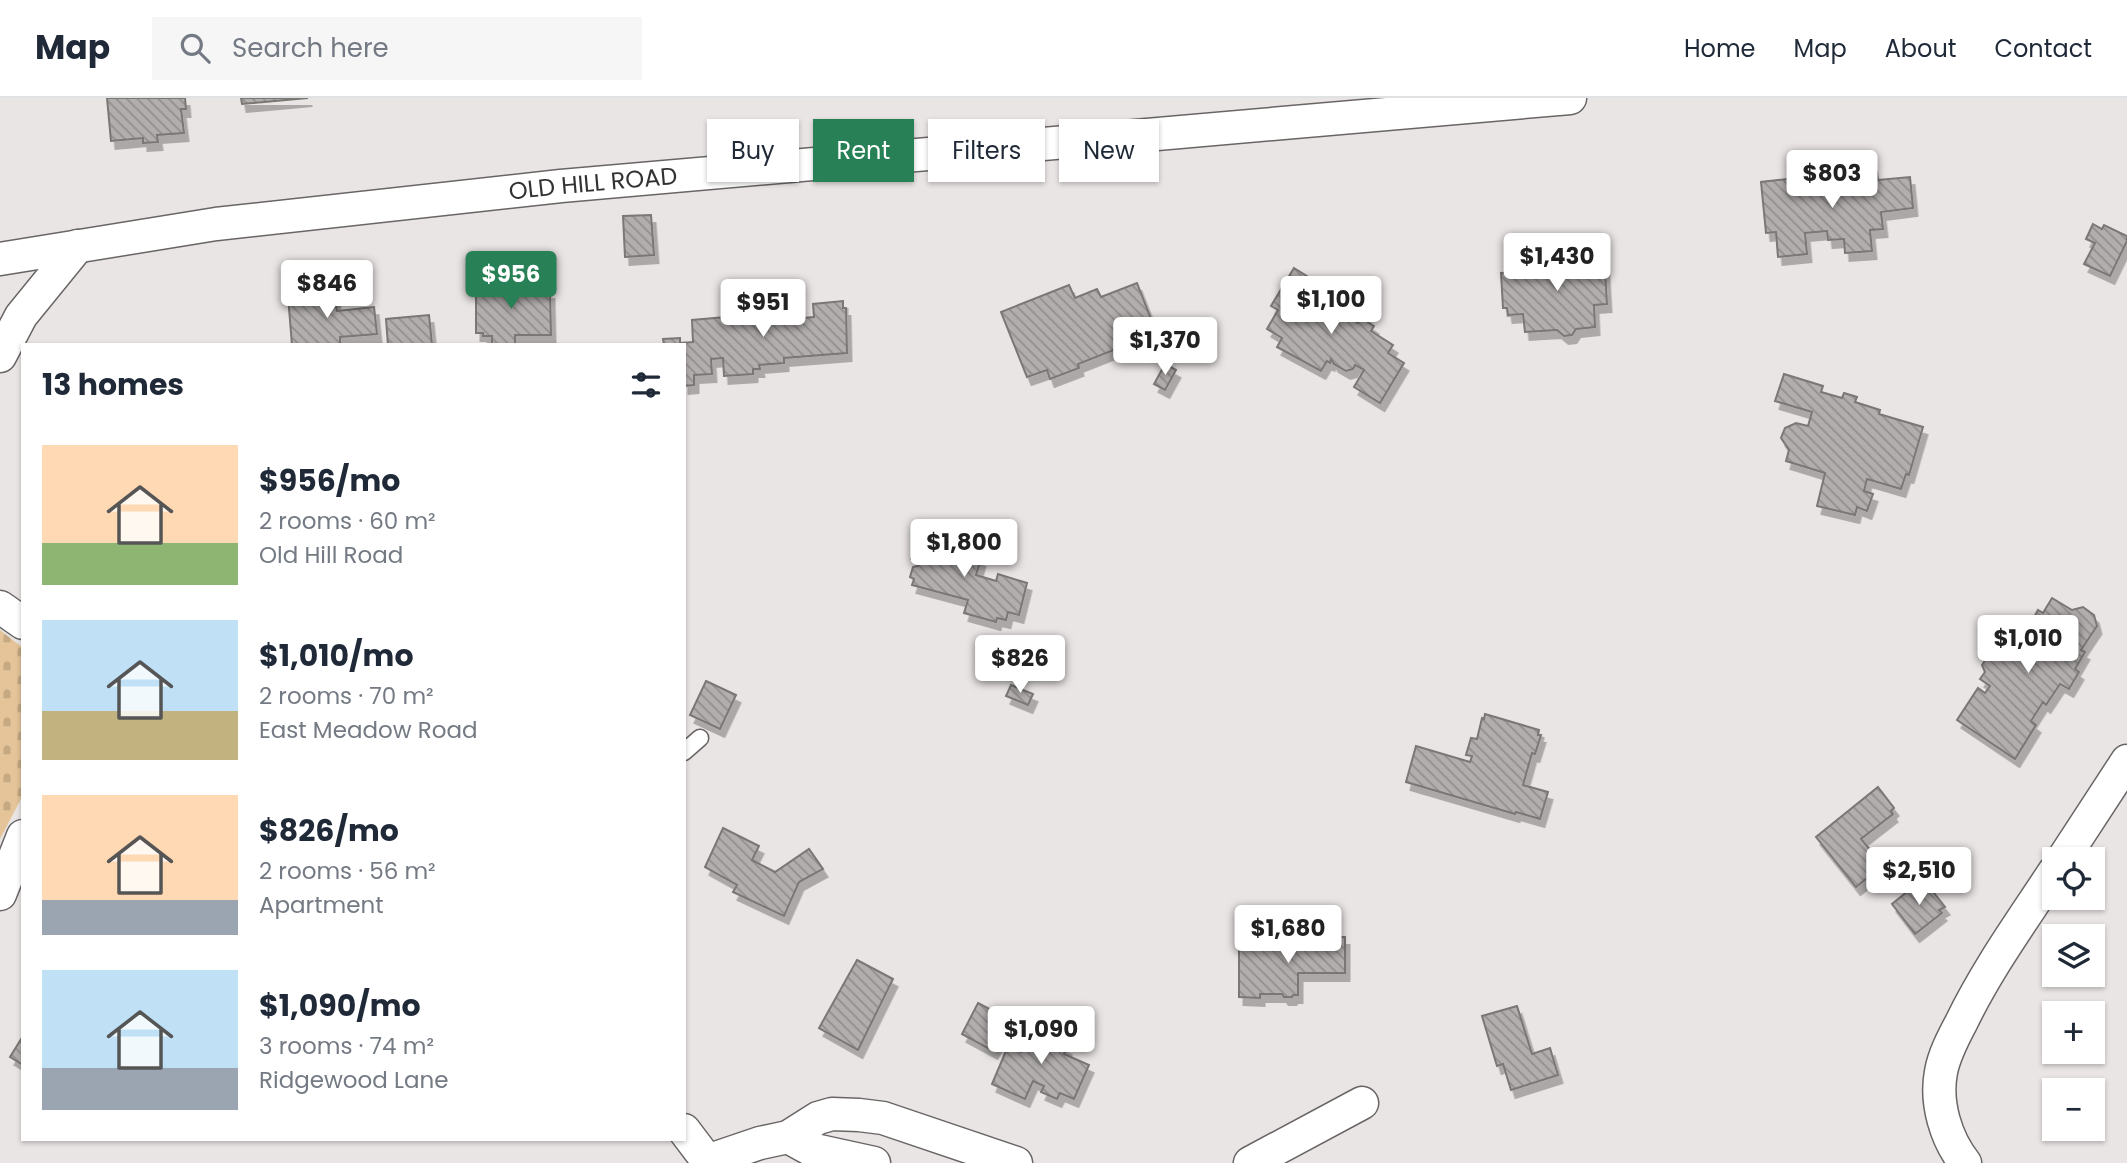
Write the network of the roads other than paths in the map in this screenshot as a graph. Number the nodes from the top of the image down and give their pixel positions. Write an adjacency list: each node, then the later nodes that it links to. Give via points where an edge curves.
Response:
1 (1570, 98): 2 (street, OLD HILL ROAD)
2 (1454, 103): 3 (street, OLD HILL ROAD, via 561,186 216,224)
3 (78, 246): 4 (street, OLD HILL ROAD); 5 (street, via 21,316)
4 (0, 259)
5 (0, 356)
6 (700, 738): 7 (lane)
7 (686, 749)
8 (2127, 761): 10 (street)
9 (21, 840): 12 (street)
10 (2071, 847)
11 (2042, 890): 20 (street, via 1979,986 1941,1071 1944,1121)
12 (0, 894)
13 (1362, 1103): 19 (street)
14 (686, 1133): 16 (street)
15 (788, 1137): 16 (street); 17 (street, via 810,1149); 18 (street, via 818,1118 859,1115 883,1118)
16 (708, 1162)
17 (874, 1163)
18 (1016, 1163)
19 (1250, 1163)
20 (1965, 1163)

